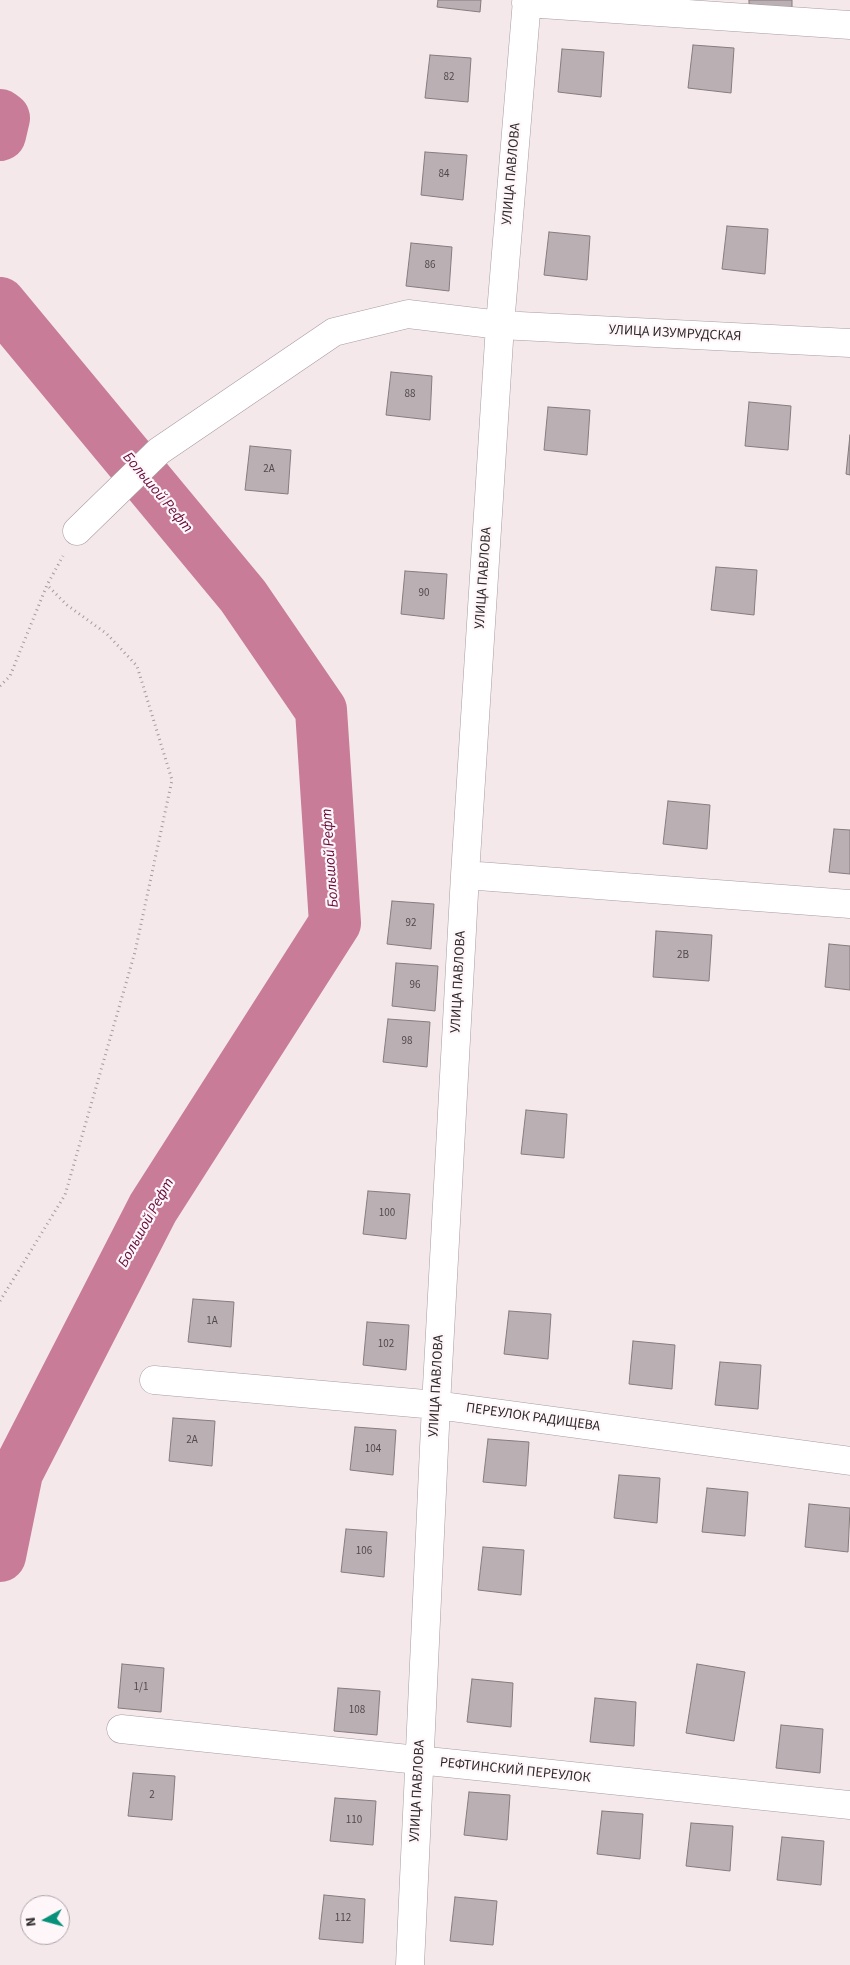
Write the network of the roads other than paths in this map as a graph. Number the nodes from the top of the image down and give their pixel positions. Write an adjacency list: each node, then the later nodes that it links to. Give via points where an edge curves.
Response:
1 (526, 1): 2 (street); 3 (street, УЛИЦА ПАВЛОВА)
2 (850, 25)
3 (500, 325): 4 (street, УЛИЦА ИЗУМРУДСКАЯ); 5 (street, УЛИЦА ИЗУМРУДСКАЯ, via 408,314 334,332 159,451); 6 (street, УЛИЦА ПАВЛОВА)
4 (850, 343)
5 (77, 531)
6 (465, 875): 7 (street); 9 (street, УЛИЦА ПАВЛОВА)
7 (850, 904)
8 (154, 1380): 9 (street, ПЕРЕУЛОК РАДИЩЕВА)
9 (436, 1405): 10 (street, ПЕРЕУЛОК РАДИЩЕВА); 12 (street, УЛИЦА ПАВЛОВА)
10 (850, 1461)
11 (121, 1729): 12 (street, РЕФТИНСКИЙ ПЕРЕУЛОК)
12 (419, 1761): 13 (street, РЕФТИНСКИЙ ПЕРЕУЛОК); 14 (street, УЛИЦА ПАВЛОВА)
13 (850, 1805)
14 (410, 1965)

